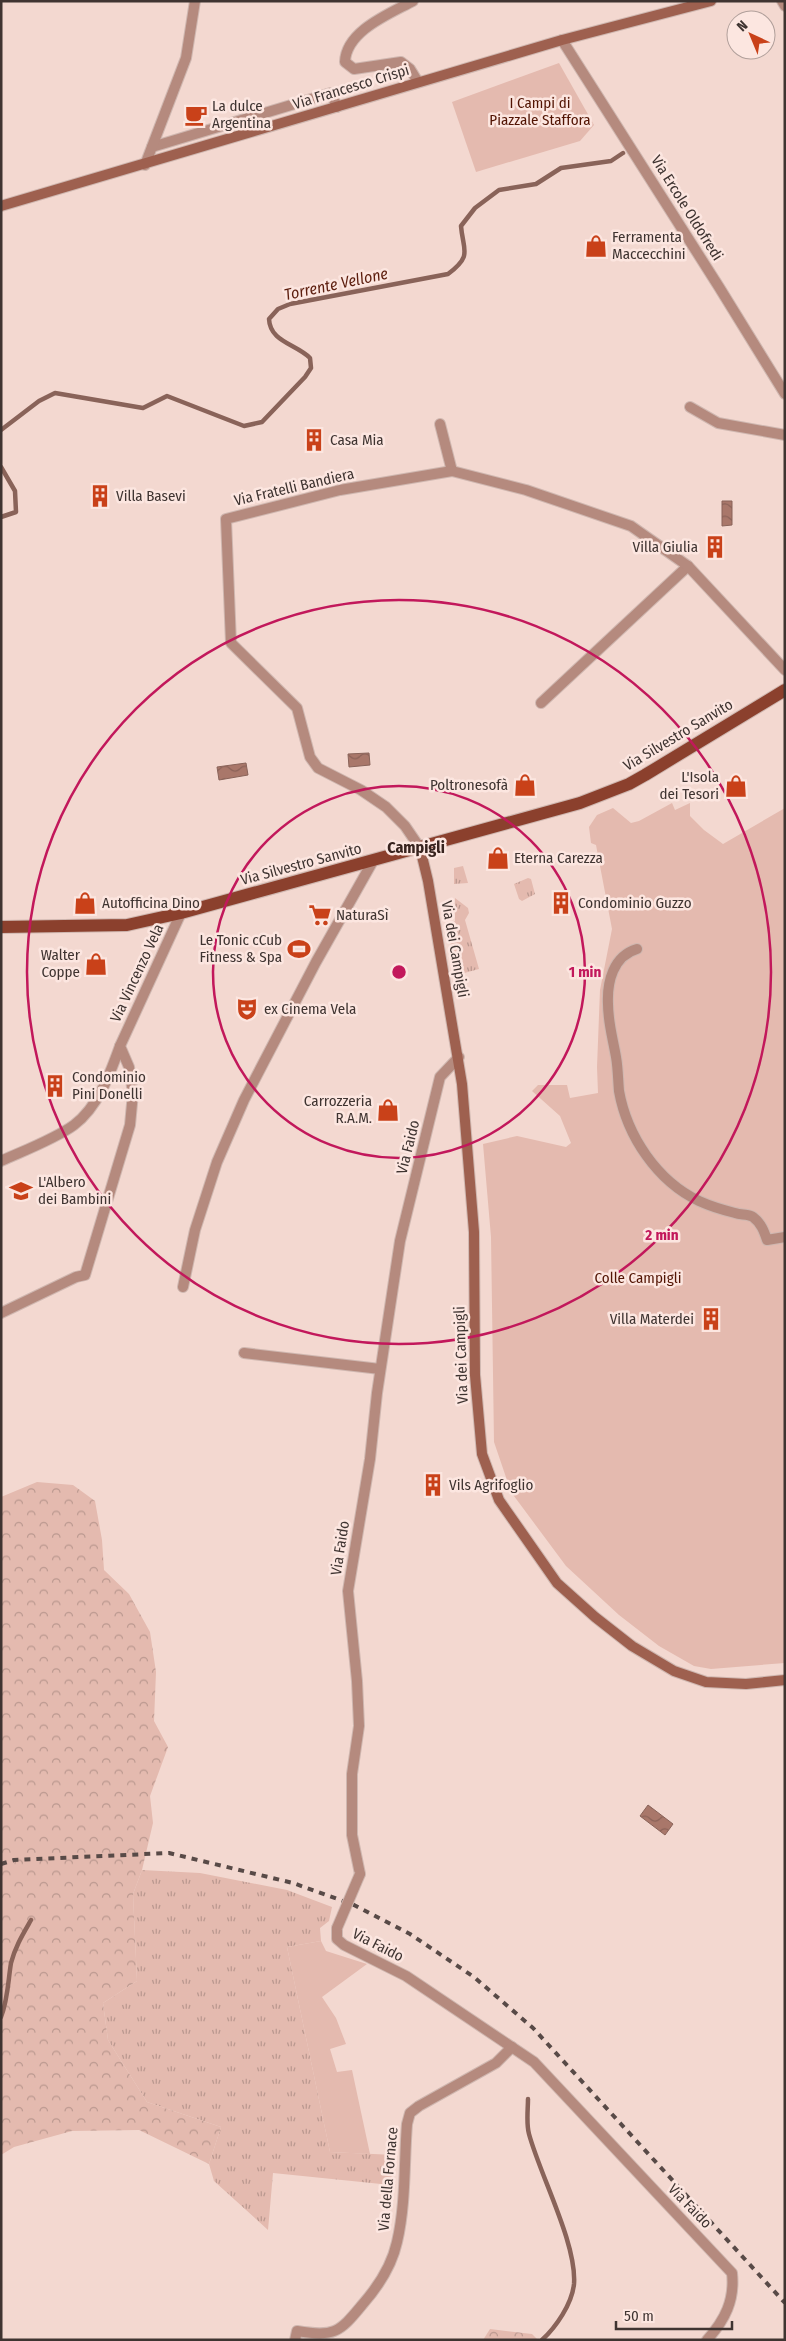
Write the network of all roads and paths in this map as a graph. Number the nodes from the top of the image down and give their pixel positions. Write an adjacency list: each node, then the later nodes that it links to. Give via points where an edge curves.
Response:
1 (194, 1): 9 (street, via 186,58)
2 (412, 1): 7 (street, via 364,28 345,54 345,62 354,69 402,62)
3 (711, 1): 6 (street, Via Francesco Crispi)
4 (782, 1): 5 (street)
5 (785, 6)
6 (562, 40): 7 (street, Via Francesco Crispi); 12 (street, Via Ercole Oldofredi)
7 (418, 82): 8 (street, Via Francesco Crispi)
8 (338, 107): 9 (street, via 332,93); 10 (street, Via Francesco Crispi)
9 (152, 147): 10 (street)
10 (145, 165): 11 (street, Via Francesco Crispi)
11 (1, 206)
12 (785, 394)
13 (690, 407): 15 (street, via 718,423)
14 (440, 424): 16 (street)
15 (785, 436)
16 (452, 471): 17 (street, Via Fratelli Bandiera, via 526,490 631,526); 21 (street, Via Fratelli Bandiera, via 340,490 226,518 231,643 296,708 310,757 318,768 386,807)
17 (688, 566): 18 (street, Via Fratelli Bandiera); 20 (street)
18 (785, 670)
19 (785, 690): 21 (main road, Via Silvestro Sanvito, via 629,784 580,802)
20 (541, 703)
21 (420, 848): 22 (main road, Via Silvestro Sanvito); 27 (street, Via dei Campigli)
22 (373, 861): 23 (main road, Via Silvestro Sanvito); 30 (street, via 244,1100 217,1162 195,1230)
23 (181, 913): 24 (main road, Via Silvestro Sanvito, via 127,925); 26 (street, Via Vincenzo Vela)
24 (1, 927)
25 (637, 949): 29 (street, via 627,952 615,964 608,991 608,1025 616,1057 619,1091 637,1143 665,1178 698,1200 736,1214 752,1216 762,1226 767,1240)
26 (120, 1046): 28 (street, Via Vincenzo Vela, via 94,1103 84,1116 73,1126); 31 (street, Via Vincenzo Vela, via 133,1093 130,1125 85,1275)
27 (459, 1057): 33 (street, Via Faido, via 440,1077 400,1241); 34 (street, Via dei Campigli, via 474,1232 475,1375 482,1454 499,1500 557,1583 632,1646 674,1671 706,1682 746,1684)
28 (1, 1161)
29 (785, 1237)
30 (183, 1287)
31 (1, 1313)
32 (244, 1353): 33 (street)
33 (380, 1369): 35 (street, Via Faido, bridge, via 370,1459 348,1591 359,1726 352,1774 352,1834 360,1874 337,1928 338,1939 406,1976)
34 (785, 1680)
35 (512, 2047): 36 (street, Via della Fornace, via 496,2063 410,2113 397,2243 386,2268 374,2291 348,2324 324,2334 297,2331); 37 (street, Via Faido, via 534,2062 732,2273 732,2299)
36 (295, 2340)
37 (707, 2340)

